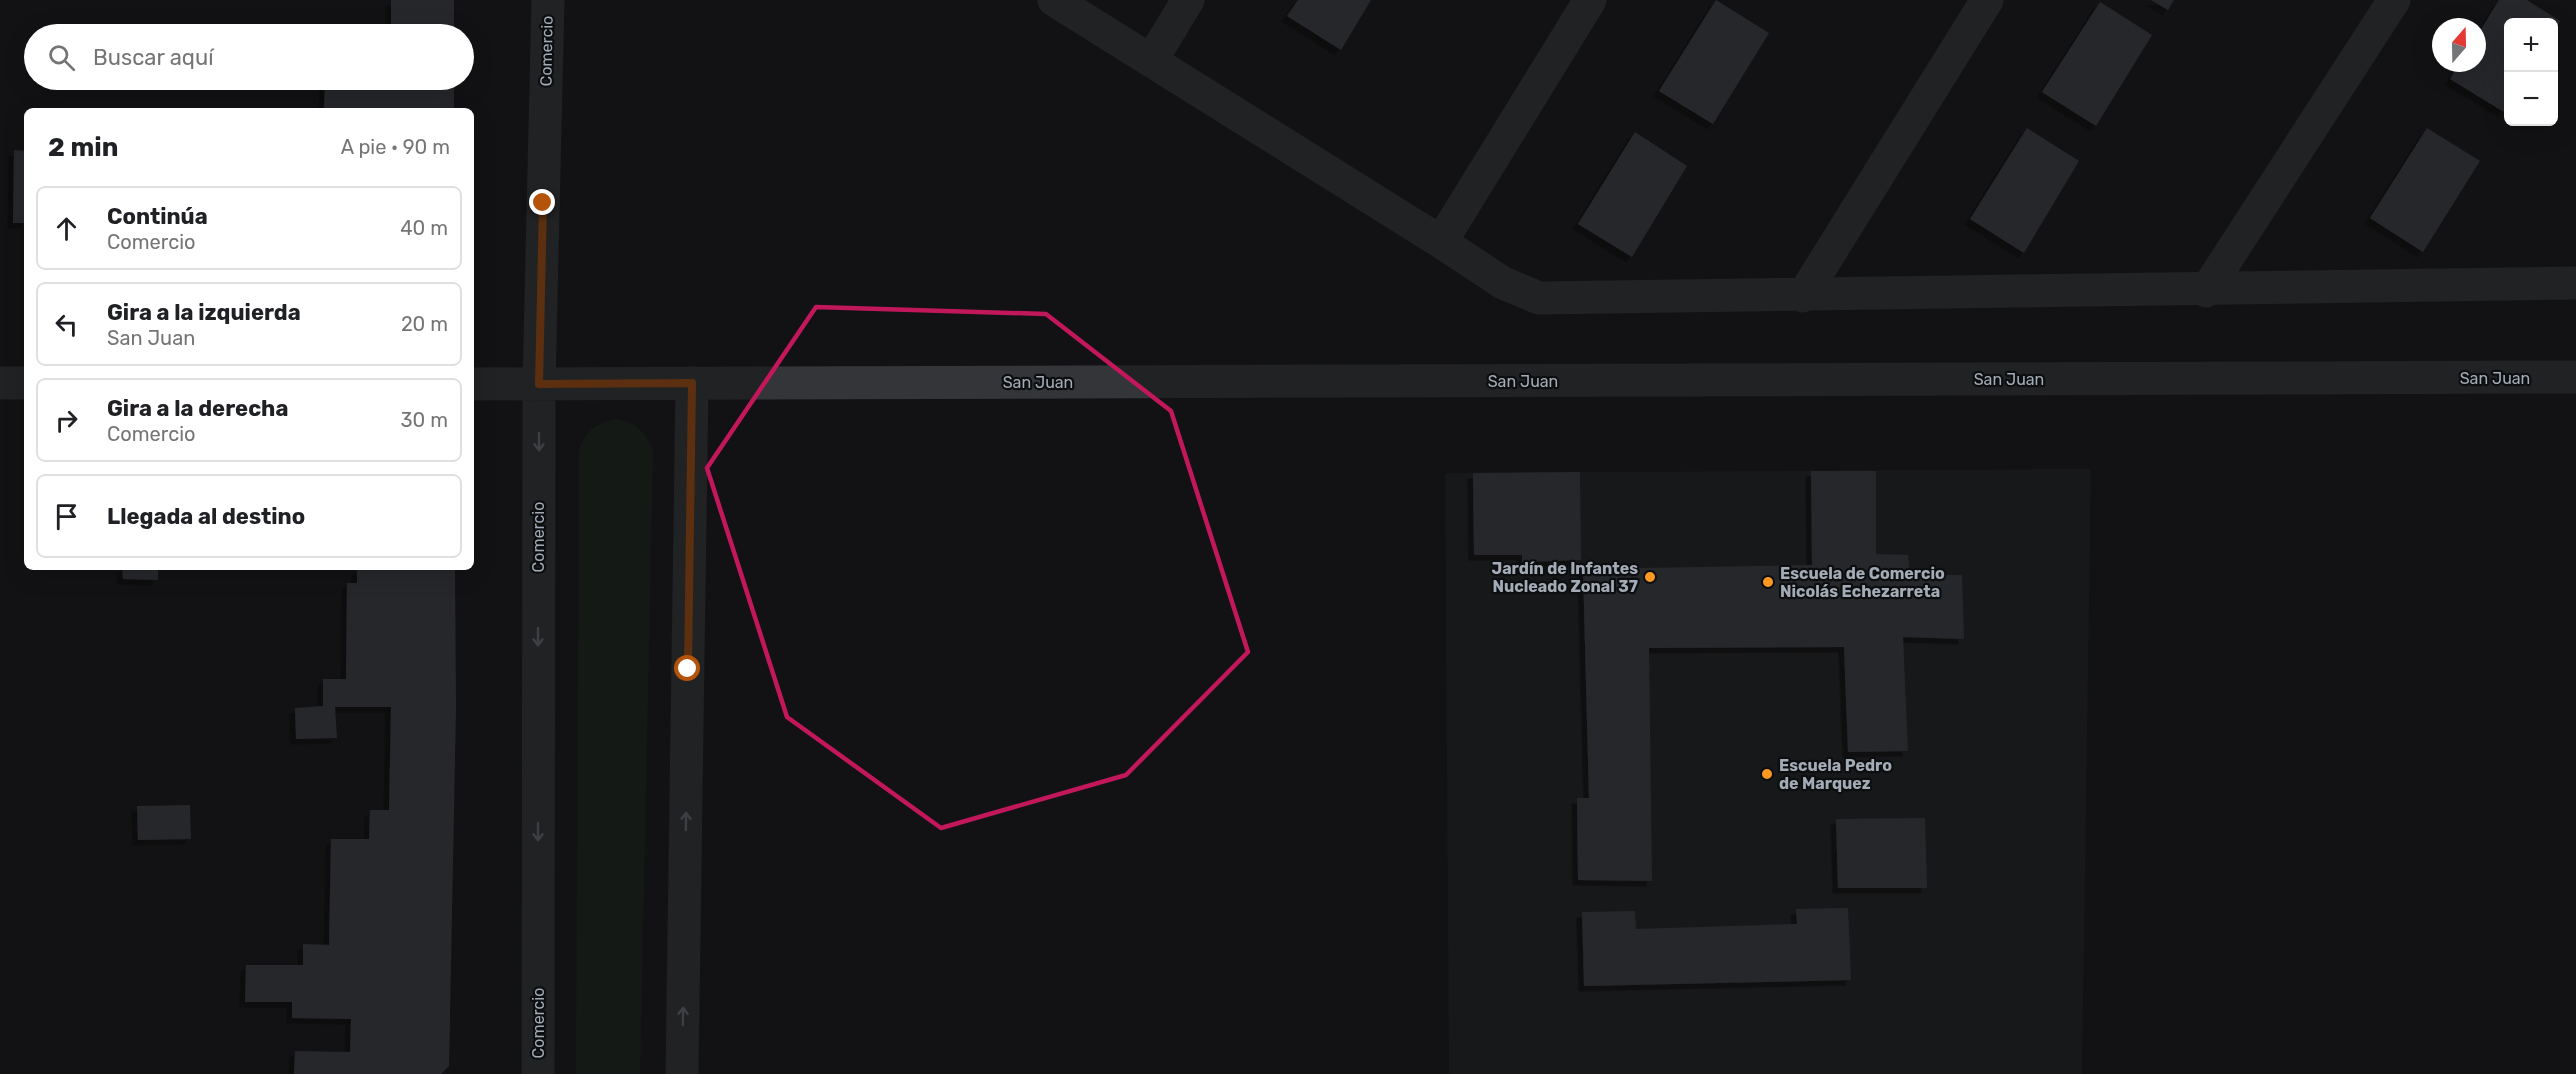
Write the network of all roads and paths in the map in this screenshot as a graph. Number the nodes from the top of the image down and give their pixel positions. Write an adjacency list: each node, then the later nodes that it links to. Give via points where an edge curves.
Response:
1 (548, 0): 17 (street, Comercio)
2 (1054, 0): 7 (street)
3 (1188, 0): 7 (street)
4 (1590, 0): 8 (street)
5 (1987, 0): 11 (street)
6 (2394, 0): 10 (street)
7 (1151, 61): 8 (street)
8 (1441, 242): 11 (street, via 1503,283 1539,298)
9 (2576, 283): 10 (street)
10 (2206, 291): 11 (street)
11 (1803, 296)
12 (2576, 377): 14 (street, San Juan)
13 (0, 383): 15 (street)
14 (692, 383): 17 (street, San Juan); 19 (street, one-way to 14)
15 (24, 384)
16 (474, 384): 17 (street, San Juan)
17 (539, 384): 18 (street, Comercio, one-way to 18)
18 (538, 1074)
19 (682, 1074)

